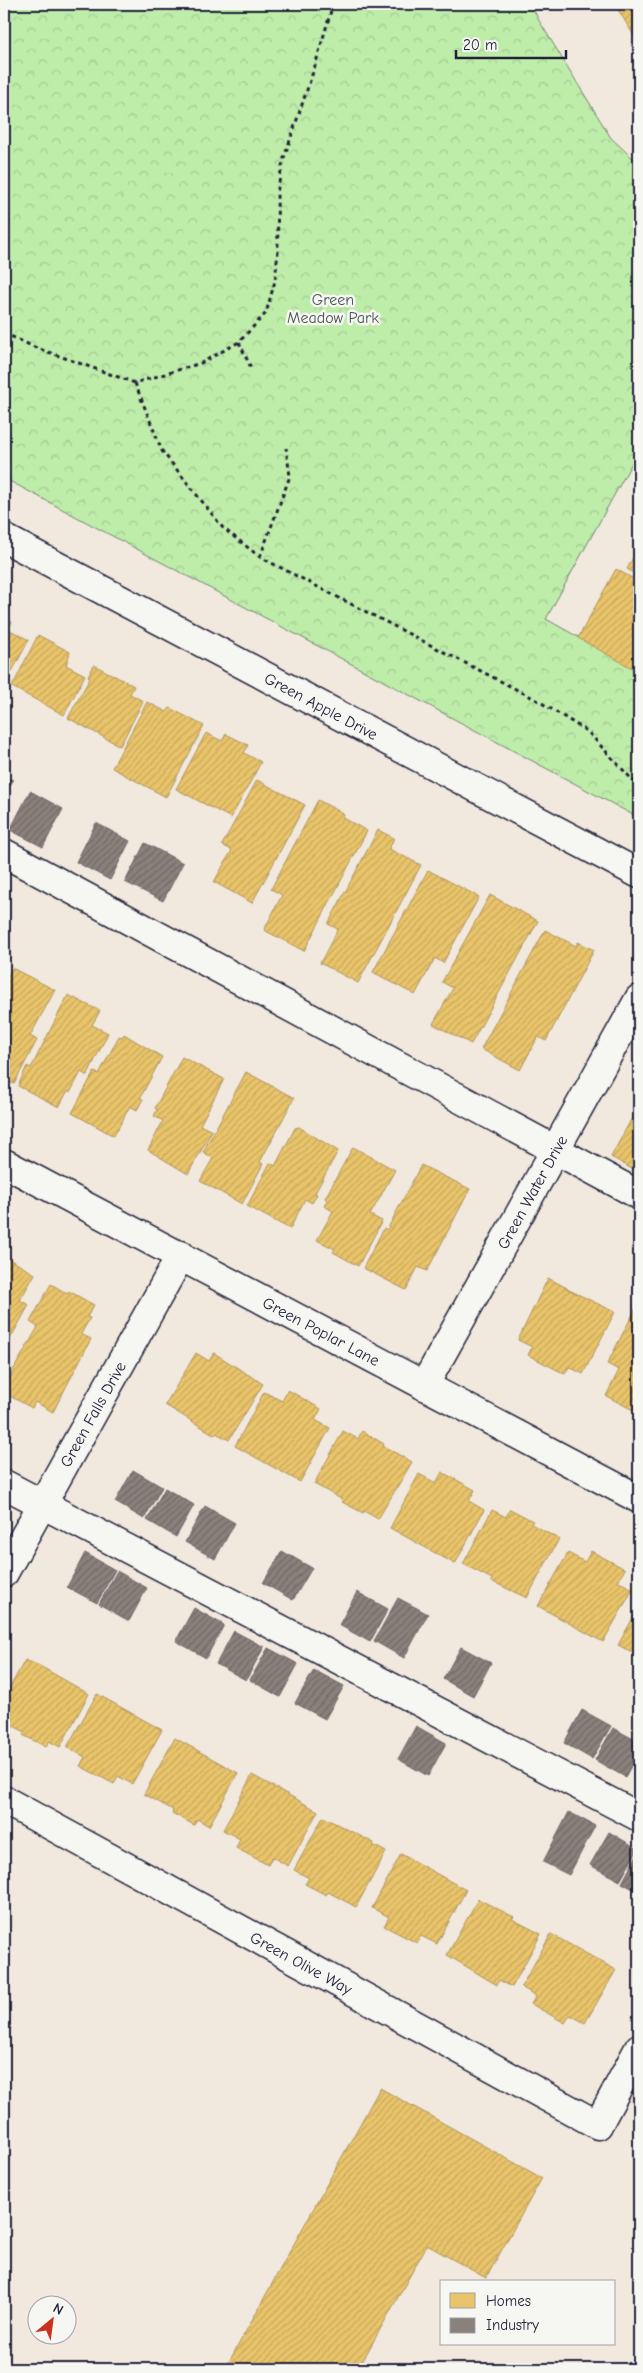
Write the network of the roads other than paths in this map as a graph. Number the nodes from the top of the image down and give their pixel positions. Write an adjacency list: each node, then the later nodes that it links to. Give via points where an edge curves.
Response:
1 (4, 538): 3 (street, Green Apple Drive)
2 (4, 854): 5 (street)
3 (639, 874)
4 (639, 998): 5 (street, Green Water Drive)
5 (554, 1148): 7 (street); 9 (street, Green Water Drive)
6 (4, 1163): 8 (street, Green Poplar Lane)
7 (639, 1195)
8 (181, 1255): 9 (street, Green Poplar Lane); 12 (street, Green Falls Drive)
9 (424, 1386): 11 (street, Green Poplar Lane)
10 (4, 1484): 12 (street)
11 (639, 1499)
12 (41, 1504): 13 (street, Green Falls Drive); 15 (street)
13 (4, 1573)
14 (4, 1800): 17 (street, Green Olive Way, via 598,2125)
15 (639, 1818)
16 (639, 2048): 17 (street)
17 (629, 2093)

